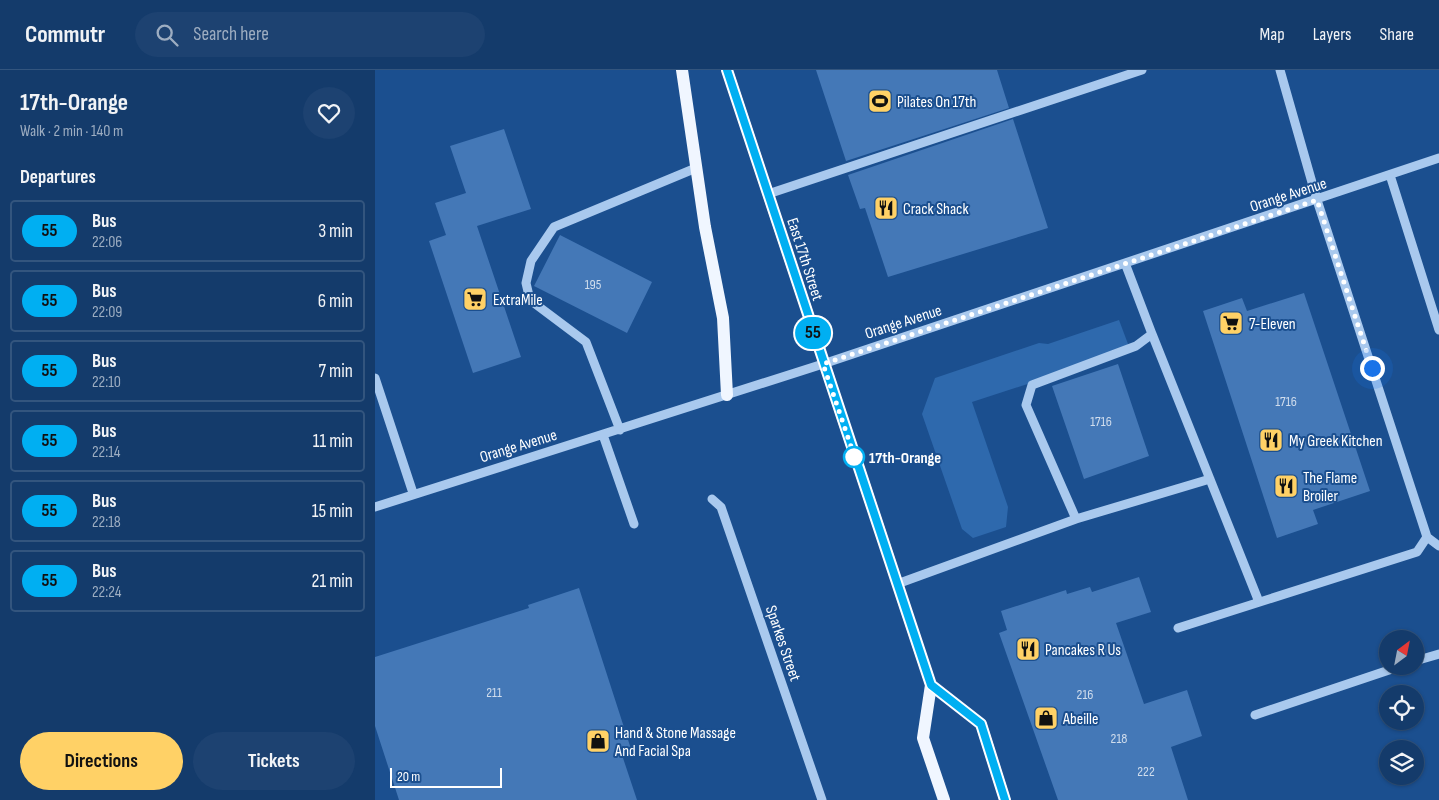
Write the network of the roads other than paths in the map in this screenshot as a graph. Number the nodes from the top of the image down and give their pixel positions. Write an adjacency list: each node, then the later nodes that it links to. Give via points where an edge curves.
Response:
1 (682, 70): 6 (main road)
2 (727, 70): 8 (main road, East 17th Street)
3 (1142, 70): 8 (street)
4 (1280, 70): 9 (street)
5 (1439, 158): 7 (street, Orange Avenue)
6 (697, 168): 15 (main road, via 723,318); 16 (street, via 554,227 531,261 525,283 530,300 586,342)
7 (1391, 175): 9 (street, Orange Avenue); 11 (street)
8 (768, 194): 13 (main road, East 17th Street)
9 (1317, 200): 10 (street, Orange Avenue); 24 (street)
10 (1125, 263): 12 (street); 13 (street, Orange Avenue)
11 (1439, 330)
12 (1152, 334): 18 (street); 22 (street, via 1136,346 1032,384 1026,405)
13 (823, 364): 15 (street, Orange Avenue); 26 (main road, East 17th Street)
14 (375, 378): 19 (street)
15 (727, 395): 16 (street, Orange Avenue)
16 (620, 430): 17 (street, Orange Avenue)
17 (603, 435): 19 (street, Orange Avenue); 23 (street)
18 (1210, 479): 22 (street); 27 (street)
19 (413, 494): 21 (street, Orange Avenue)
20 (712, 499): 34 (street, Sparkes Street, via 721,507)
21 (375, 507)
22 (1076, 519): 26 (street)
23 (635, 524)
24 (1427, 537): 25 (street); 27 (street, via 1417,552)
25 (1439, 546)
26 (897, 584): 32 (main road, East 17th Street)
27 (1259, 602): 28 (street)
28 (1178, 628)
29 (1439, 654): 30 (street)
30 (1424, 659)
31 (1379, 673): 33 (street)
32 (931, 685): 35 (main road, East 17th Street, via 923,738); 36 (main road, via 981,724)
33 (1255, 715)
34 (822, 800)
35 (944, 800)
36 (1005, 800)

